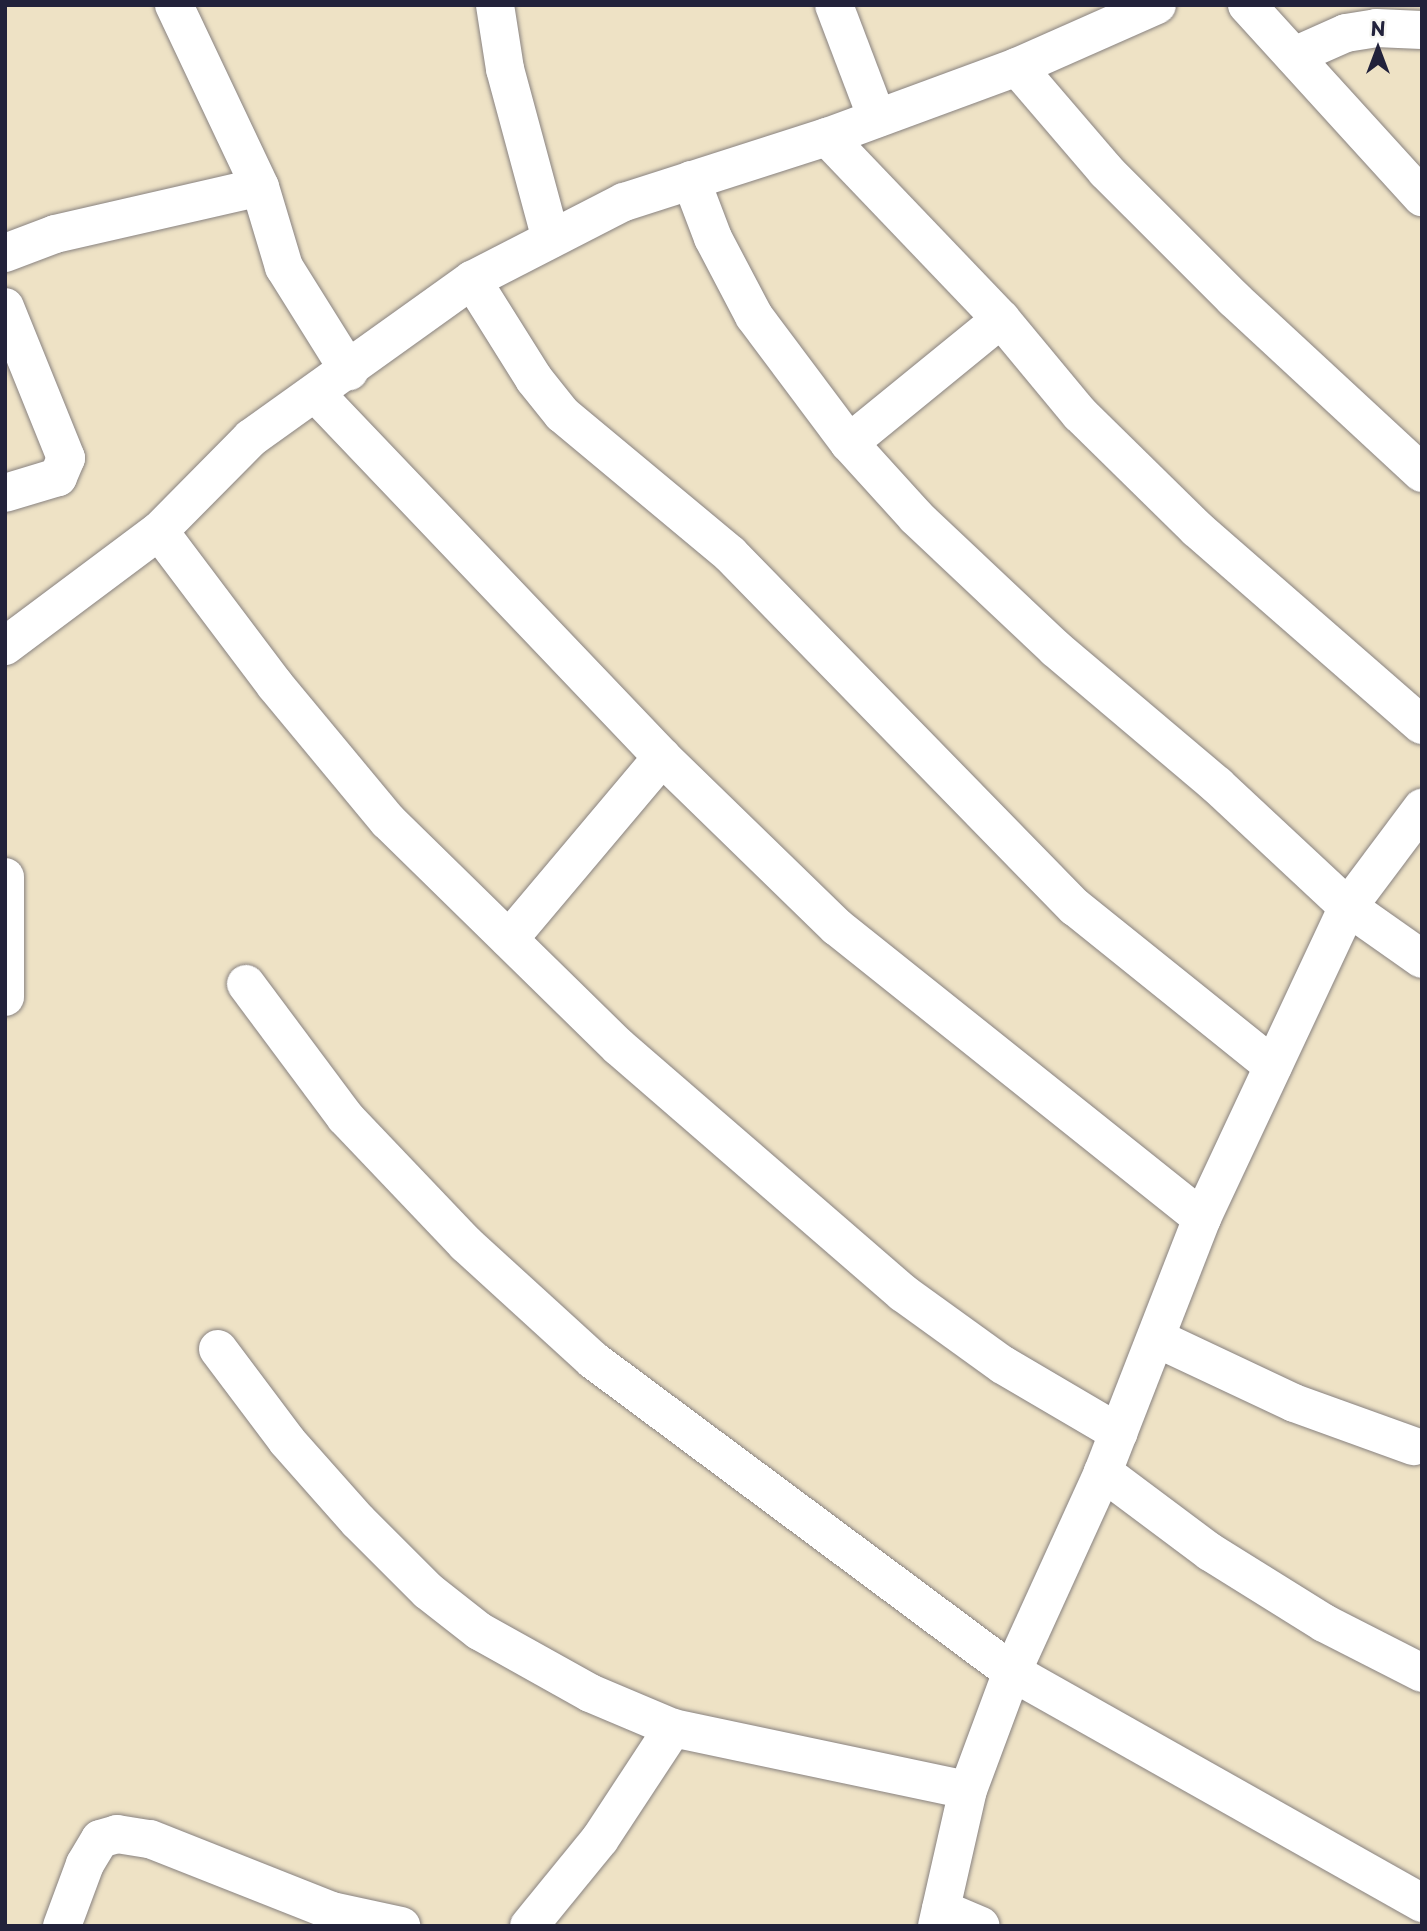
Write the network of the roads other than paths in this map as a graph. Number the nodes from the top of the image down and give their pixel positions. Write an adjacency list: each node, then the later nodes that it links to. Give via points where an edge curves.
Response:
1 (174, 5): 12 (street)
2 (495, 5): 14 (street, via 505,69)
3 (834, 5): 9 (street)
4 (1157, 5): 8 (street)
5 (1247, 5): 7 (street)
6 (1422, 30): 7 (street, via 1376,28 1346,33)
7 (1294, 56): 13 (street)
8 (1017, 67): 9 (street); 22 (street, via 1106,171 1234,299)
9 (877, 118): 10 (street)
10 (827, 137): 11 (street); 18 (street)
11 (691, 180): 14 (street, via 624,202); 21 (street, via 713,237 754,316)
12 (260, 187): 15 (street, via 55,234); 19 (street, via 284,267)
13 (1422, 197)
14 (551, 239): 16 (street)
15 (5, 253)
16 (472, 280): 19 (street); 35 (street, via 534,379 562,414 730,554 1075,907)
17 (5, 307): 23 (street, via 66,458 58,477)
18 (1001, 319): 21 (street); 26 (street, via 1080,414 1197,529)
19 (349, 371): 20 (street)
20 (316, 394): 24 (street, via 251,438); 27 (street)
21 (849, 443): 30 (street, via 916,517 1056,649 1217,785)
22 (1422, 473)
23 (5, 494)
24 (159, 531): 25 (street); 31 (street, via 275,685 388,821)
25 (5, 646)
26 (1422, 725)
27 (663, 757): 31 (street); 36 (street, via 837,927)
28 (1422, 808): 30 (street)
29 (5, 877): 34 (street)
30 (1348, 907): 32 (street); 35 (street)
31 (509, 939): 39 (street, via 619,1047 903,1293 1003,1365)
32 (1422, 959)
33 (246, 984): 42 (street, via 345,1117 466,1244 593,1360)
34 (5, 997)
35 (1273, 1066): 36 (street)
36 (1202, 1218): 37 (street)
37 (1158, 1339): 39 (street); 40 (street, via 1294,1403)
38 (218, 1349): 44 (street, via 287,1441 428,1591 479,1632 590,1693)
39 (1119, 1433): 41 (street)
40 (1413, 1446)
41 (1103, 1472): 42 (street); 43 (street, via 1221,1559 1324,1623)
42 (1012, 1672): 45 (street); 46 (street)
43 (1422, 1672)
44 (673, 1728): 45 (street); 51 (street, via 600,1839)
45 (968, 1790): 48 (street)
46 (1422, 1903)
47 (330, 1918): 49 (street, via 163,1844 117,1834 100,1839 85,1864); 50 (street)
48 (939, 1918): 52 (street)
49 (62, 1926)
50 (401, 1926)
51 (529, 1926)
52 (981, 1926)

